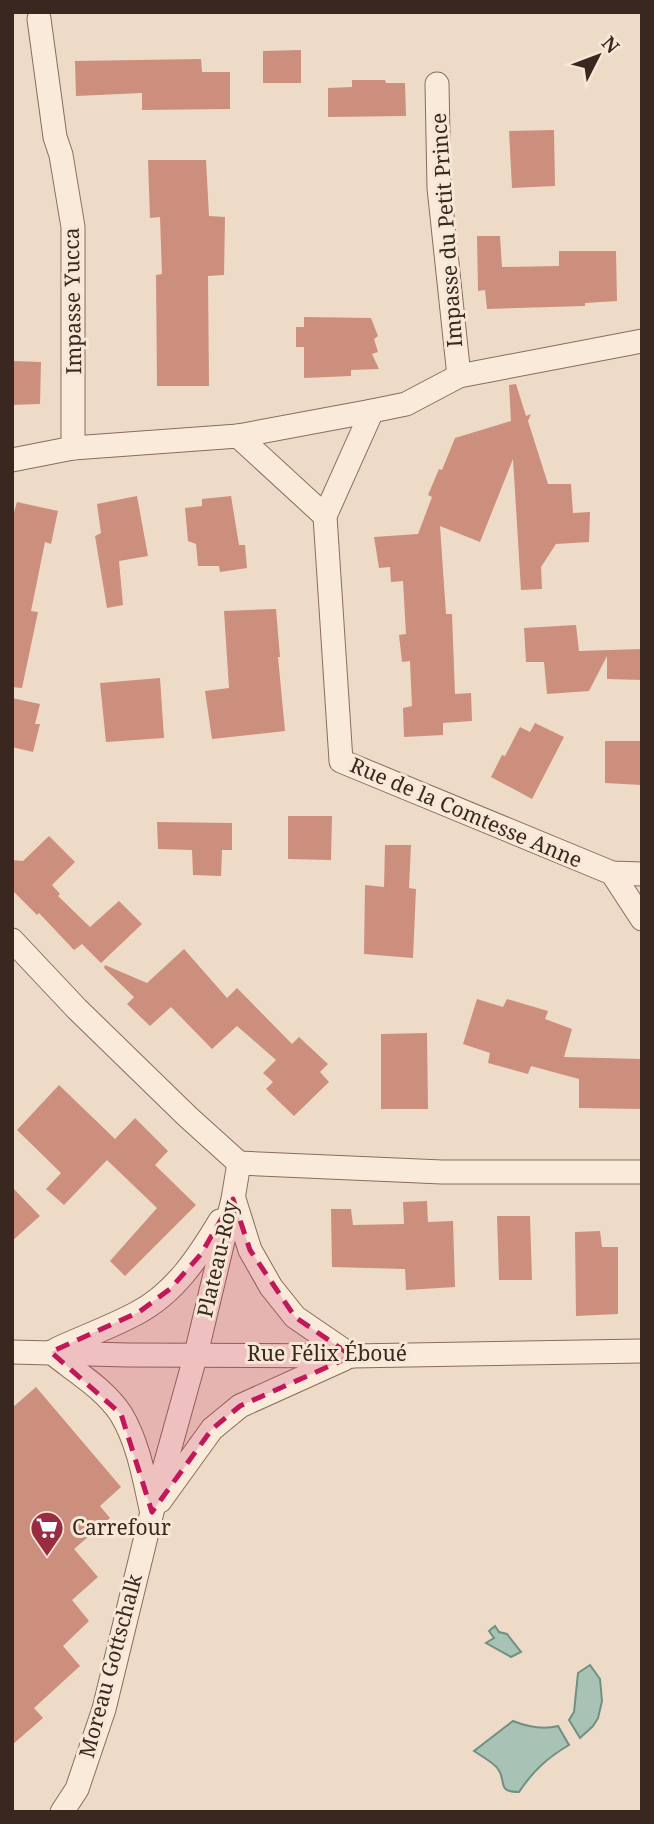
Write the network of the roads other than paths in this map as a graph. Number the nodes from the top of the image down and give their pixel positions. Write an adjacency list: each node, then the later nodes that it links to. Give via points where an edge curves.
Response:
1 (39, 19): 7 (street, Impasse Yucca, via 55,137 74,227)
2 (437, 84): 4 (street, Impasse du Petit Prince, via 439,188)
3 (642, 341): 4 (street)
4 (459, 376): 5 (street, via 406,404)
5 (372, 411): 6 (street); 9 (street, Rue de la Comtesse Anne)
6 (238, 436): 7 (street); 9 (street)
7 (73, 448): 8 (street)
8 (12, 460)
9 (326, 516): 10 (street, Rue de la Comtesse Anne, via 341,761)
10 (612, 873): 11 (street, Rue de la Comtesse Anne); 12 (street)
11 (642, 874)
12 (642, 919)
13 (12, 940): 14 (street, via 77,1009)
14 (239, 1163): 15 (street); 16 (street, Plateau-Roy)
15 (642, 1172)
16 (233, 1199): 19 (street, via 201,1254 170,1289 139,1312); 20 (street, Plateau-Roy); 21 (street, via 250,1250 271,1287 295,1317)
17 (642, 1351): 21 (street, Rue Félix Éboué)
18 (12, 1352): 19 (street, Rue Félix Éboué)
19 (51, 1352): 20 (street, Rue Félix Éboué); 22 (street, via 102,1392 121,1414 136,1449)
20 (196, 1354): 21 (street, Rue Félix Éboué); 22 (street, Moreau Gottschalk)
21 (352, 1356): 22 (street, via 240,1405 212,1429)
22 (152, 1512): 23 (street, Moreau Gottschalk, via 104,1709 77,1789)
23 (62, 1812)

